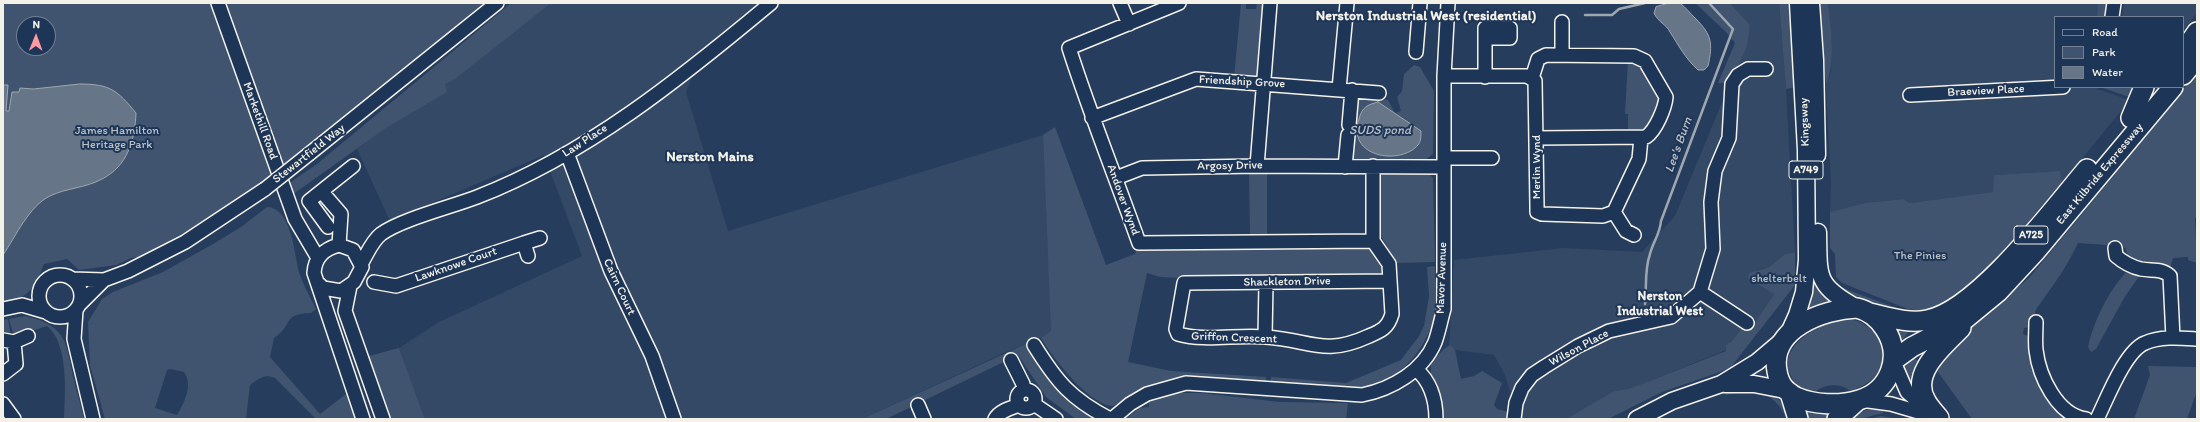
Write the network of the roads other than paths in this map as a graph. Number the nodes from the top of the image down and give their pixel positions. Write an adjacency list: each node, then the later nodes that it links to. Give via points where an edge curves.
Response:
1 (218, 3): 58 (street, Markethill Road, via 295,219)
2 (497, 3): 61 (street, Stewartfield Way, bridge, via 264,189 185,242)
3 (771, 3): 38 (street, Law Place, via 654,95)
4 (1120, 3): 15 (street)
5 (1179, 3): 15 (street, Andover Wynd)
6 (1270, 3): 26 (street)
7 (1347, 3): 31 (street)
8 (1420, 3): 18 (street)
9 (1448, 3): 23 (street, Mavor Avenue)
10 (1798, 3): 49 (main road, Kingsway / A749)
11 (1811, 3): 49 (main road, Kingsway / A749, via 1815,60)
12 (2114, 3): 13 (street)
13 (2112, 16)
14 (1562, 22): 20 (street)
15 (1129, 24): 34 (street, Andover Wynd, via 1069,48)
16 (2197, 32): 19 (highway)
17 (1484, 38): 24 (street)
18 (1416, 52)
19 (2187, 53): 22 (highway)
20 (1562, 55): 25 (street, via 1546,55 1538,59); 37 (street, via 1634,56 1643,59 1666,97 1650,134)
21 (1766, 68): 69 (street, via 1748,69 1738,75 1732,84 1729,138 1714,171 1710,202 1713,248)
22 (2184, 70)
23 (1444, 76): 24 (street); 40 (street, Mavor Avenue)
24 (1485, 77): 25 (street)
25 (1532, 78): 36 (street, Merlin Wynd, via 1536,86)
26 (1265, 83): 31 (street, Friendship Grove); 34 (street, Friendship Grove, via 1196,78); 42 (street)
27 (2054, 87): 33 (street, Braeview Place)
28 (2144, 88): 35 (highway)
29 (2155, 88): 35 (highway, East Kilbride Expressway / A725)
30 (2173, 88): 73 (highway, East Kilbride Expressway / A725, via 2016,275)
31 (1346, 90): 32 (street, Friendship Grove); 44 (street, via 1349,130)
32 (1379, 92)
33 (1910, 95)
34 (1092, 118): 45 (street, Andover Wynd)
35 (2131, 118): 74 (highway, East Kilbride Expressway / A725, via 2005,264 1968,299 1937,318 1926,320 1903,320)
36 (1536, 138): 37 (street); 47 (street, Merlin Wynd, via 1537,212 1550,216 1603,216)
37 (1641, 138): 47 (street, via 1639,159)
38 (567, 153): 52 (street, Law Place, via 505,186 398,226); 104 (street, Cairn Court, via 608,264 652,356)
39 (1492, 158): 40 (street, Argosy Drive)
40 (1444, 162): 43 (street, Argosy Drive); 90 (street, Mavor Avenue, via 1444,309 1434,343)
41 (354, 166): 46 (street)
42 (1257, 166): 44 (street, Argosy Drive); 45 (street, Argosy Drive, via 1142,168)
43 (1373, 166): 44 (street, Argosy Drive); 53 (street)
44 (1345, 167)
45 (1116, 178): 53 (street, Andover Wynd, via 1139,244)
46 (322, 192): 48 (street, via 309,202); 55 (street, via 341,214)
47 (1614, 212): 50 (street, via 1626,231)
48 (328, 227)
49 (1813, 231): 74 (main road, Kingsway / A749, via 1824,285 1840,299); 79 (main road, Kingsway / A749, via 1805,287 1798,315)
50 (1634, 235)
51 (540, 238): 54 (street, Lawknowe Court)
52 (377, 239): 55 (street, Law Place); 59 (street, Law Place)
53 (1373, 241): 62 (street, Griffon Crescent, via 1387,259)
54 (524, 243): 57 (street); 63 (street, Lawknowe Court, via 396,286)
55 (344, 247): 58 (street, via 325,251); 59 (street, via 355,253)
56 (2115, 248): 81 (street, via 2116,256 2123,262 2140,268 2161,270 2170,276)
57 (528, 256)
58 (318, 258): 66 (street, via 314,273)
59 (362, 266): 63 (street); 67 (street)
60 (72, 279): 61 (street, Stewartfield Way); 68 (street, via 56,276); 71 (street, via 80,291)
61 (104, 280): 71 (street, Stewartfield Way)
62 (1390, 281): 65 (street, Shackleton Drive); 80 (street, Griffon Crescent, via 1392,314 1387,326 1352,344 1316,347)
63 (374, 282): 67 (street, Lawknowe Court)
64 (1184, 283): 65 (street, Shackleton Drive); 80 (street, Griffon Crescent, via 1176,323 1178,334 1190,337)
65 (1266, 283): 80 (street)
66 (319, 284): 67 (street, via 323,288 341,291); 87 (street)
67 (352, 284): 86 (street, via 345,311)
68 (40, 290): 70 (street); 75 (street, via 40,298)
69 (1700, 292): 77 (street); 110 (street, Wilson Place, via 1671,317 1609,330 1544,366 1532,375 1522,388 1516,403)
70 (22, 305): 72 (street); 75 (street)
71 (78, 308): 75 (street, via 70,315); 82 (street)
72 (3, 309)
73 (1978, 310): 89 (highway, East Kilbride Expressway / A725, via 1953,327 1912,347); 114 (highway, via 1932,359 1924,374 1924,396)
74 (1864, 311): 79 (highway, via 1832,311 1821,314); 89 (highway, via 1886,331)
75 (52, 314): 82 (street)
76 (2036, 322): 115 (street, via 2036,351 2043,377 2054,398 2069,412)
77 (1747, 323)
78 (28, 336): 84 (street)
79 (1787, 336): 92 (main road, via 1757,362); 94 (highway, via 1778,349 1776,363 1780,383)
80 (1265, 337)
81 (2173, 338): 83 (street); 116 (street, via 2144,343 2132,352)
82 (74, 339): 101 (street)
83 (2197, 339)
84 (9, 341): 91 (street, via 16,364)
85 (1034, 345): 108 (street, via 1052,373 1070,394)
86 (359, 351): 87 (street); 103 (street)
87 (342, 357): 102 (street)
88 (1011, 360): 93 (street)
89 (1894, 361): 95 (highway, via 1884,382); 114 (street, via 1907,392)
90 (1416, 369): 108 (street, Mavor Avenue, via 1396,383 1377,392 1362,395 1186,384 1147,394); 109 (street, via 1423,375 1435,399)
91 (3, 374)
92 (1721, 384): 94 (main road, via 1754,384); 111 (main road, via 1672,401)
93 (1024, 390): 97 (street, via 1034,395); 99 (street, via 1018,396)
94 (1787, 392): 95 (highway, via 1819,403); 112 (highway)
95 (1859, 400): 113 (highway); 114 (street, via 1891,404)
96 (3, 404): 100 (street)
97 (1034, 404): 99 (street, via 1027,408); 107 (street)
98 (918, 405): 105 (street)
99 (1019, 405): 106 (street, via 1007,409)
100 (14, 419)
101 (93, 419)
102 (363, 419)
103 (383, 419)
104 (674, 419)
105 (924, 419)
106 (995, 419)
107 (1056, 419)
108 (1111, 419)
109 (1436, 419)
110 (1514, 419)
111 (1637, 419)
112 (1798, 419)
113 (1837, 419)
114 (1940, 419)
115 (2086, 419)
116 (2097, 419)

